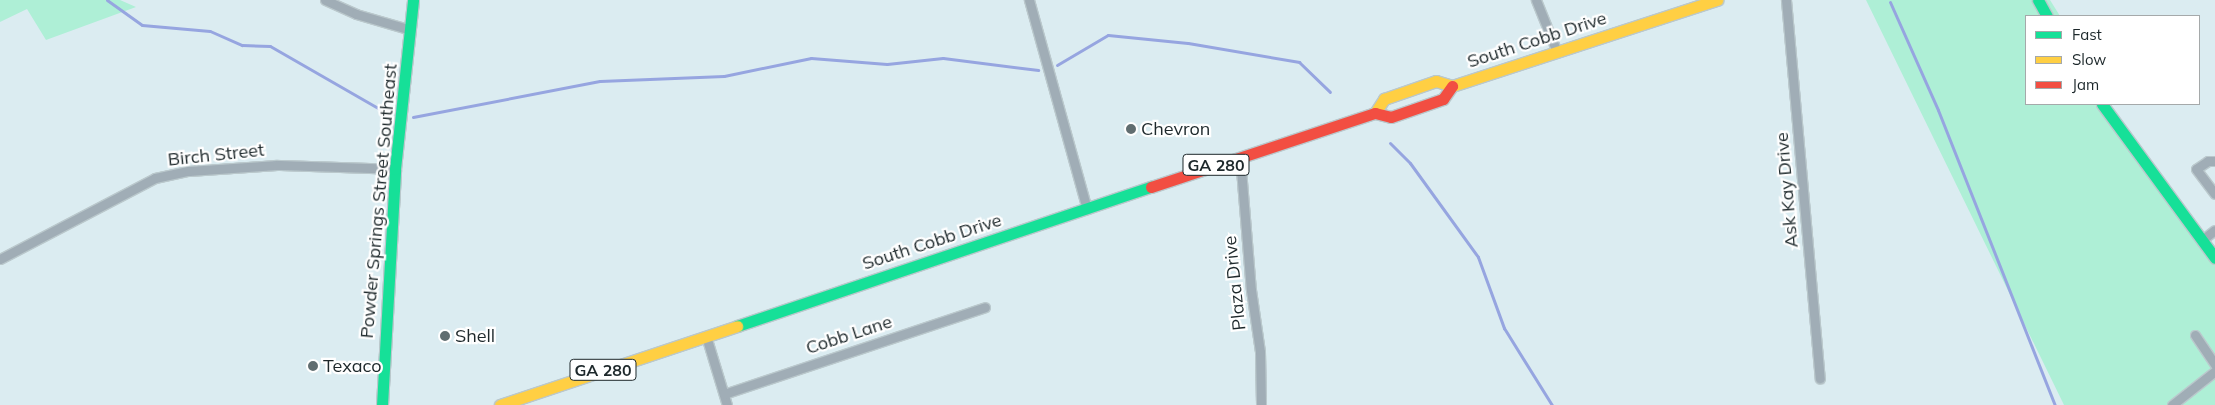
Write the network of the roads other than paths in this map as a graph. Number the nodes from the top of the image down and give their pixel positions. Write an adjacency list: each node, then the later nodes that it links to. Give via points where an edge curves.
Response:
1 (325, 0): 9 (street, via 356,14)
2 (414, 0): 9 (main road, Powder Springs Street Southeast)
3 (1029, 0): 18 (street)
4 (1536, 0): 10 (street)
5 (1717, 0): 10 (main road, South Cobb Drive / GA 280)
6 (1786, 0): 28 (street, Ask Kay Drive)
7 (2038, 0): 8 (main road)
8 (2046, 15)
9 (411, 30): 16 (main road, Powder Springs Street Southeast)
10 (1556, 52): 11 (main road, South Cobb Drive / GA 280)
11 (1452, 86): 13 (main road, South Cobb Drive / GA 280, via 1443,99 1391,117); 13 (main road, South Cobb Drive / GA 280, via 1436,81 1384,99)
12 (2103, 105): 20 (main road)
13 (1375, 113): 14 (main road, South Cobb Drive / GA 280)
14 (1240, 157): 18 (main road, South Cobb Drive / GA 280); 34 (street, Plaza Drive, via 1251,290 1260,352)
15 (2215, 161): 17 (street, via 2208,161 2196,169)
16 (396, 169): 22 (street, Birch Street, via 277,165 189,171 155,178); 31 (main road, Powder Springs Street Southeast)
17 (2215, 194)
18 (1088, 209): 25 (main road, South Cobb Drive / GA 280)
19 (2215, 230): 20 (street)
20 (2202, 240): 21 (main road)
21 (2215, 258)
22 (0, 259)
23 (985, 307): 29 (street, Cobb Lane)
24 (2195, 335): 26 (street)
25 (706, 336): 29 (street); 32 (main road, South Cobb Drive / GA 280)
26 (2215, 365)
27 (2215, 372): 30 (street)
28 (1820, 378)
29 (724, 394): 33 (street)
30 (2176, 404)
31 (382, 405)
32 (500, 405)
33 (727, 405)
34 (1261, 405)

